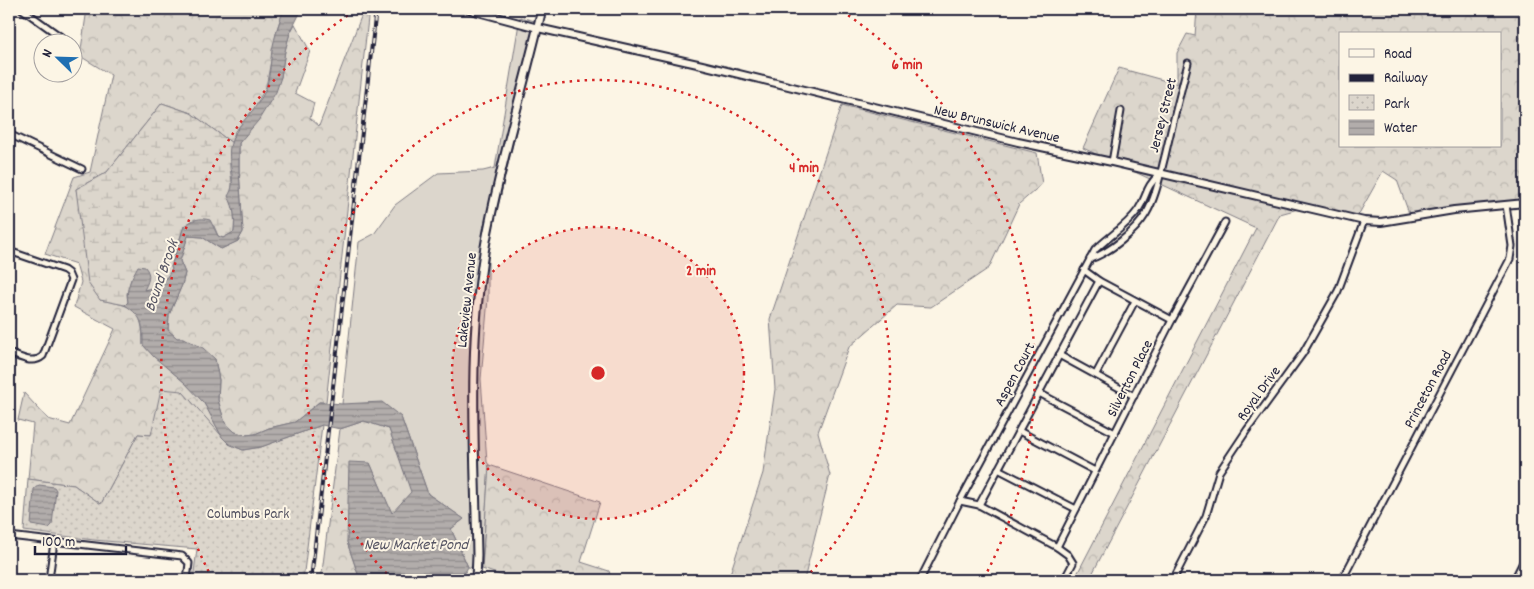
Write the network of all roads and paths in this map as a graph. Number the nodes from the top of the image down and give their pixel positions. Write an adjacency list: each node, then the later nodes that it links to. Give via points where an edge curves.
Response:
1 (12, 9): 5 (street)
2 (22, 9): 7 (street)
3 (466, 9): 6 (street, New Brunswick Avenue)
4 (542, 9): 6 (main road, Lakeview Avenue)
5 (9, 17)
6 (538, 28): 11 (street, New Brunswick Avenue); 42 (main road, Lakeview Avenue, via 488,232 479,293 473,367)
7 (54, 32)
8 (1188, 63): 13 (street, Jersey Street)
9 (1121, 111): 11 (street)
10 (9, 134): 12 (street)
11 (1112, 162): 13 (street, New Brunswick Avenue)
12 (82, 169)
13 (1160, 174): 16 (street, New Brunswick Avenue); 19 (street, Aspen Court, via 1150,183 1140,208 1128,224 1094,250); 19 (street, via 1146,215 1134,230)
14 (1525, 203): 15 (street, New Brunswick Avenue)
15 (1506, 205): 16 (street, New Brunswick Avenue, via 1381,222); 46 (street, Princeton Road, via 1512,246 1510,259)
16 (1364, 220): 45 (street, Royal Drive, via 1338,290 1303,353 1219,472 1206,516)
17 (1225, 222): 23 (street, Silverton Place)
18 (9, 251): 24 (street, via 64,270 70,277 46,352 40,359 32,361)
19 (1090, 259): 20 (street, Aspen Court)
20 (1084, 270): 21 (street); 33 (street, Aspen Court)
21 (1099, 282): 22 (street); 25 (street)
22 (1135, 301): 23 (street); 26 (street)
23 (1172, 320): 28 (street, Silverton Place)
24 (9, 353)
25 (1059, 355): 26 (street); 27 (street)
26 (1096, 374): 28 (street)
27 (1039, 394): 29 (street); 30 (street)
28 (1134, 396): 30 (street, Silverton Place)
29 (1019, 431): 31 (street); 32 (street)
30 (1115, 433): 32 (street, Silverton Place)
31 (998, 469): 34 (street); 35 (street)
32 (1096, 471): 35 (street, Silverton Place)
33 (960, 501): 34 (street); 43 (street, Aspen Court)
34 (979, 506): 38 (street)
35 (1076, 509): 38 (street, Silverton Place)
36 (9, 536): 37 (street)
37 (54, 542): 40 (street); 41 (street, via 182,556 189,563)
38 (1057, 547): 44 (street, via 1074,563)
39 (1525, 558): 47 (street)
40 (49, 580)
41 (187, 580)
42 (476, 580)
43 (920, 580)
44 (1064, 580)
45 (1173, 580)
46 (1342, 580)
47 (1514, 580)

